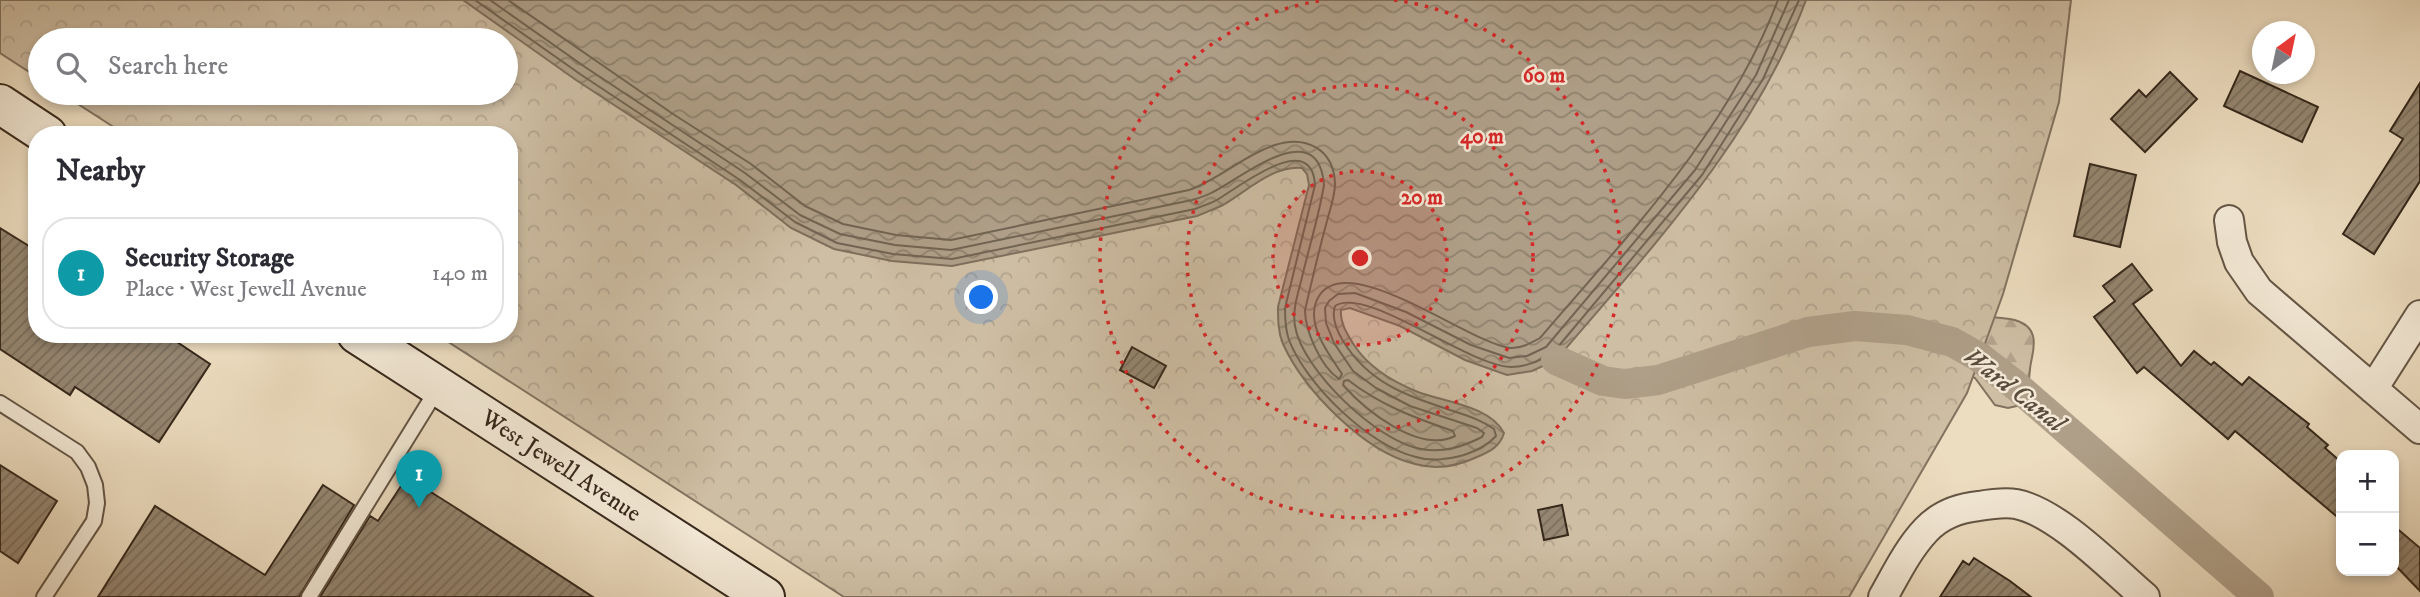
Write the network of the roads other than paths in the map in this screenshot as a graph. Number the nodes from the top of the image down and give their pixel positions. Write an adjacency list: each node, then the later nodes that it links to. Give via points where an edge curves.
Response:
1 (0, 104): 2 (main road)
2 (33, 126)
3 (2229, 220): 7 (street, via 2239,262 2259,291)
4 (2420, 315): 7 (street)
5 (371, 343): 6 (main road, West Jewell Avenue)
6 (439, 387): 11 (lane); 12 (main road, West Jewell Avenue)
7 (2373, 389): 9 (street)
8 (0, 403): 10 (lane, via 77,452 95,485 94,521)
9 (2420, 429)
10 (44, 597)
11 (309, 597)
12 (765, 597)
13 (1883, 597): 14 (street, via 1929,527 1955,511 2001,503 2030,508 2057,523)
14 (2145, 597)

